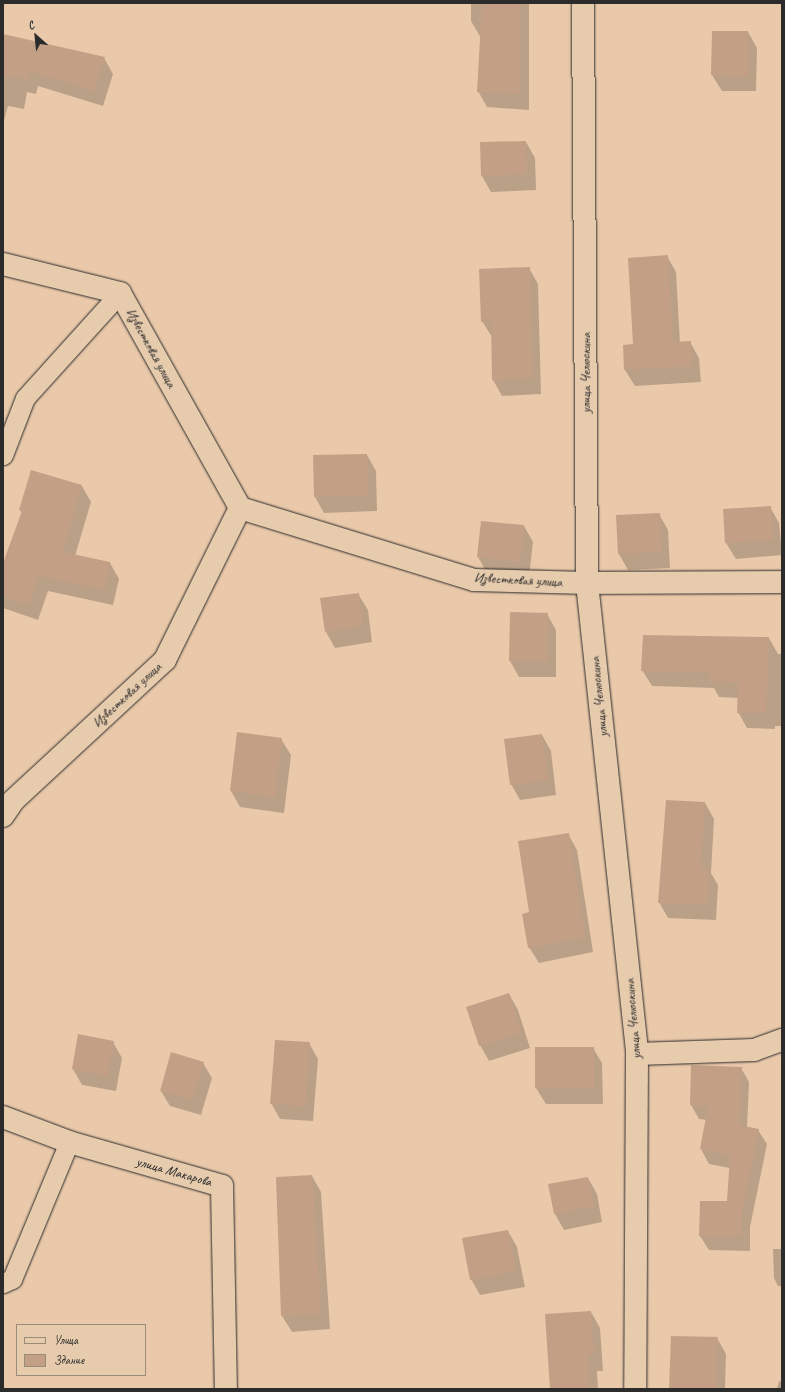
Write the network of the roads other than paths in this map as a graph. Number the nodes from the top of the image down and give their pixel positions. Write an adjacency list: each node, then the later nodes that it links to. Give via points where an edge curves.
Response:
1 (583, 3): 7 (street, улица Челюскина)
2 (3, 264): 3 (street, Известковая улица)
3 (120, 293): 4 (lane, via 26,398); 5 (street, Известковая улица)
4 (3, 455)
5 (240, 508): 7 (street, Известковая улица, via 474,580); 8 (street, Известковая улица, via 164,660 13,801)
6 (782, 582): 7 (street, Известковая улица)
7 (587, 583): 10 (street, улица Челюскина)
8 (3, 816)
9 (782, 1040): 10 (street, via 754,1050)
10 (637, 1054): 15 (street, улица Челюскина)
11 (3, 1117): 12 (street, улица Макарова)
12 (69, 1142): 13 (lane, via 12,1279); 14 (street, улица Макарова, via 222,1186)
13 (3, 1283)
14 (226, 1389)
15 (635, 1389)

